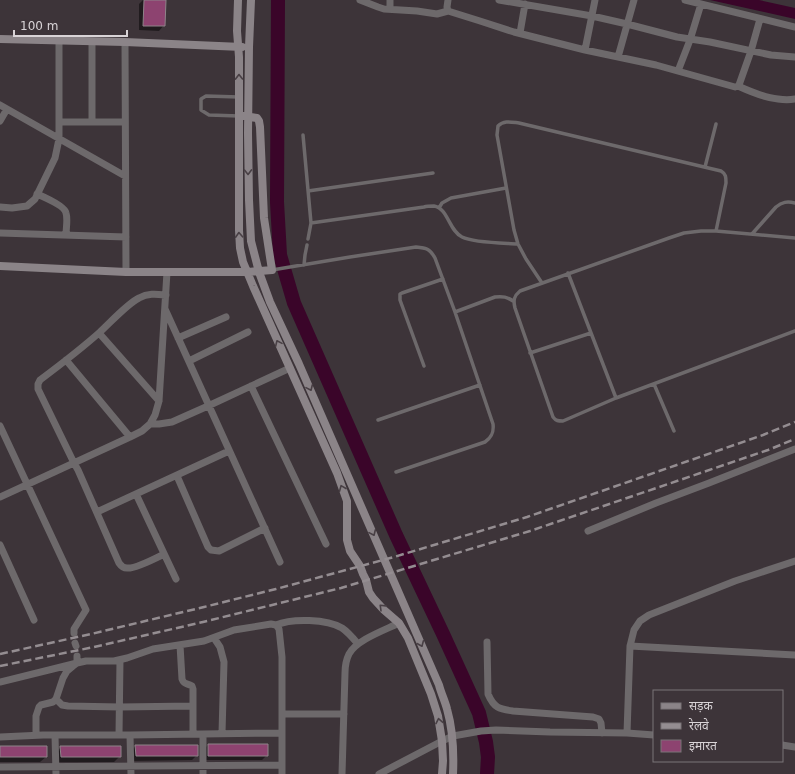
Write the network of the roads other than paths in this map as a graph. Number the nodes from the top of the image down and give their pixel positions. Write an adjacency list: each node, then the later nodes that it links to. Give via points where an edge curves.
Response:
1 (238, 0): 24 (street)
2 (251, 0): 25 (street)
3 (360, 0): 12 (street)
4 (390, 0): 12 (street)
5 (448, 0): 13 (street)
6 (500, 0): 10 (street)
7 (595, 0): 14 (street)
8 (634, 0): 16 (street)
9 (685, 0): 11 (street)
10 (523, 3): 14 (street); 18 (street)
11 (701, 4): 15 (street); 20 (street)
12 (390, 9): 13 (street, via 436,14)
13 (448, 11): 18 (street)
14 (592, 16): 16 (street); 26 (street)
15 (760, 18): 17 (street); 27 (street)
16 (627, 24): 20 (street); 28 (street)
17 (795, 27)
18 (520, 33): 26 (street)
19 (0, 39): 21 (street)
20 (690, 40): 27 (street); 30 (street)
21 (59, 41): 22 (street); 38 (street)
22 (92, 42): 23 (street); 39 (street)
23 (125, 42): 24 (street); 40 (street)
24 (238, 47): 25 (street); 32 (street, one-way to 24)
25 (249, 47): 36 (street)
26 (585, 50): 28 (street)
27 (751, 50): 29 (street); 31 (street)
28 (618, 57): 30 (street)
29 (795, 57)
30 (678, 71): 31 (street)
31 (738, 86): 33 (street, via 779,100)
32 (239, 97): 35 (street); 35 (lane, via 206,96 201,99 201,110 209,115)
33 (795, 100)
34 (3, 107): 37 (street); 43 (street)
35 (239, 116): 36 (street); 68 (street, one-way to 35, via 240,248)
36 (248, 116): 65 (street, via 259,121 264,218); 159 (street, one-way to 159, via 251,241 259,272 438,685 451,730)
37 (0, 121)
38 (59, 122): 39 (street); 43 (street)
39 (92, 122): 40 (street)
40 (125, 122): 46 (street)
41 (716, 124): 44 (lane)
42 (303, 135): 48 (lane)
43 (59, 139): 46 (street); 49 (street, via 55,158)
44 (706, 167): 47 (lane, via 508,121 501,122 497,130); 54 (lane, via 721,171 726,177)
45 (433, 173): 48 (lane)
46 (125, 176): 58 (street)
47 (506, 188): 52 (lane, via 451,198); 61 (lane)
48 (308, 191): 53 (lane)
49 (37, 194): 51 (street, via 27,206); 57 (street, via 65,210)
50 (795, 203): 56 (lane, via 779,204)
51 (0, 207)
52 (439, 208): 53 (lane, via 424,207); 61 (lane, via 456,233 463,238)
53 (311, 223): 60 (lane)
54 (716, 231): 56 (lane); 69 (lane, via 679,234)
55 (0, 234): 57 (street)
56 (752, 234): 59 (lane)
57 (66, 235): 58 (street)
58 (126, 237): 66 (street)
59 (795, 238)
60 (308, 239)
61 (518, 244): 71 (lane)
62 (306, 245): 63 (lane)
63 (304, 265): 65 (lane); 70 (lane, via 409,248 426,248 432,252)
64 (0, 266): 66 (street)
65 (275, 270): 68 (street)
66 (126, 272): 67 (street)
67 (167, 272): 68 (street); 72 (street)
68 (248, 272): 86 (street, one-way to 68)
69 (568, 273): 71 (lane); 80 (lane)
70 (443, 279): 75 (lane); 85 (lane, via 400,294)
71 (542, 283): 73 (lane, via 520,291 515,295)
72 (166, 295): 74 (street); 79 (street, via 152,294 137,299)
73 (514, 301): 75 (lane, via 507,297 495,297); 82 (lane)
74 (164, 309): 81 (street); 91 (street)
75 (455, 312): 88 (lane)
76 (226, 317): 81 (street)
77 (795, 331): 87 (lane)
78 (248, 332): 84 (street)
79 (99, 333): 83 (street); 91 (street)
80 (591, 333): 82 (lane); 90 (lane)
81 (178, 338): 84 (street)
82 (530, 353): 90 (lane, via 555,420 563,421)
83 (66, 360): 97 (street); 100 (street, via 40,380 38,389)
84 (189, 362): 92 (street)
85 (424, 366)
86 (290, 368): 89 (street); 116 (street, one-way to 86, via 373,598 360,566 350,552 347,540 346,496)
87 (654, 384): 90 (lane); 96 (lane)
88 (480, 385): 93 (lane); 101 (lane, via 493,424 491,437 485,442)
89 (251, 386): 92 (street); 109 (street)
90 (616, 398)
91 (159, 400): 94 (street)
92 (208, 406): 94 (street, via 172,422); 99 (street)
93 (378, 420)
94 (150, 424): 97 (street)
95 (0, 426): 103 (street)
96 (674, 430)
97 (130, 437): 100 (street)
98 (795, 449): 108 (street)
99 (229, 451): 102 (street); 107 (street)
100 (74, 463): 103 (street); 106 (street)
101 (396, 472)
102 (177, 476): 104 (street); 107 (street, via 211,550 219,550)
103 (27, 485): 105 (street); 118 (street, via 86,610)
104 (136, 494): 106 (street); 111 (street)
105 (0, 497)
106 (97, 512): 111 (street, via 122,567 132,568)
107 (265, 528): 113 (street)
108 (588, 531)
109 (326, 544)
110 (0, 545): 115 (street)
111 (164, 554): 114 (street)
112 (795, 561): 123 (street, via 649,614 634,630)
113 (280, 562)
114 (176, 579)
115 (34, 620)
116 (399, 623): 121 (street); 145 (street, one-way to 116, via 431,694 408,638)
117 (276, 625): 119 (street, via 265,624 234,630); 121 (street, via 296,620 328,623 344,629); 131 (street, via 279,629 282,657)
118 (74, 633)
119 (214, 638): 122 (street); 134 (street, via 220,647 224,662)
120 (487, 642): 133 (street, via 488,694 495,706 502,710 593,717 599,719)
121 (358, 644): 132 (street, via 348,654 346,661)
122 (180, 645): 126 (street, via 153,649); 129 (street, via 182,679 185,684 192,686)
123 (630, 646): 124 (street); 136 (street)
124 (795, 655)
125 (77, 659): 126 (street); 127 (street); 128 (street, via 63,678)
126 (120, 660): 130 (street)
127 (0, 682)
128 (56, 699): 130 (street, via 62,705 68,706); 139 (street, via 39,707 36,716)
129 (193, 706): 130 (street); 137 (street)
130 (120, 707): 141 (street)
131 (282, 714): 132 (street); 135 (street)
132 (344, 714): 156 (street)
133 (602, 732): 136 (street); 145 (street, via 496,730 453,736)
134 (222, 733): 135 (street); 138 (street)
135 (281, 733): 149 (street)
136 (627, 733): 143 (street)
137 (193, 734): 138 (street); 142 (street)
138 (203, 734): 148 (street)
139 (36, 735): 140 (street); 144 (street)
140 (55, 735): 141 (street); 152 (street)
141 (119, 735): 142 (street)
142 (130, 735): 151 (street)
143 (653, 735)
144 (0, 737)
145 (442, 741): 157 (street); 158 (street)
146 (783, 745): 147 (street)
147 (795, 746)
148 (203, 765): 149 (street); 151 (street); 154 (street)
149 (281, 765): 155 (street)
150 (0, 766): 152 (street)
151 (131, 766): 152 (street); 153 (street)
152 (56, 770)
153 (131, 774)
154 (203, 774)
155 (282, 774)
156 (342, 774)
157 (379, 774)
158 (442, 774)
159 (454, 774)

